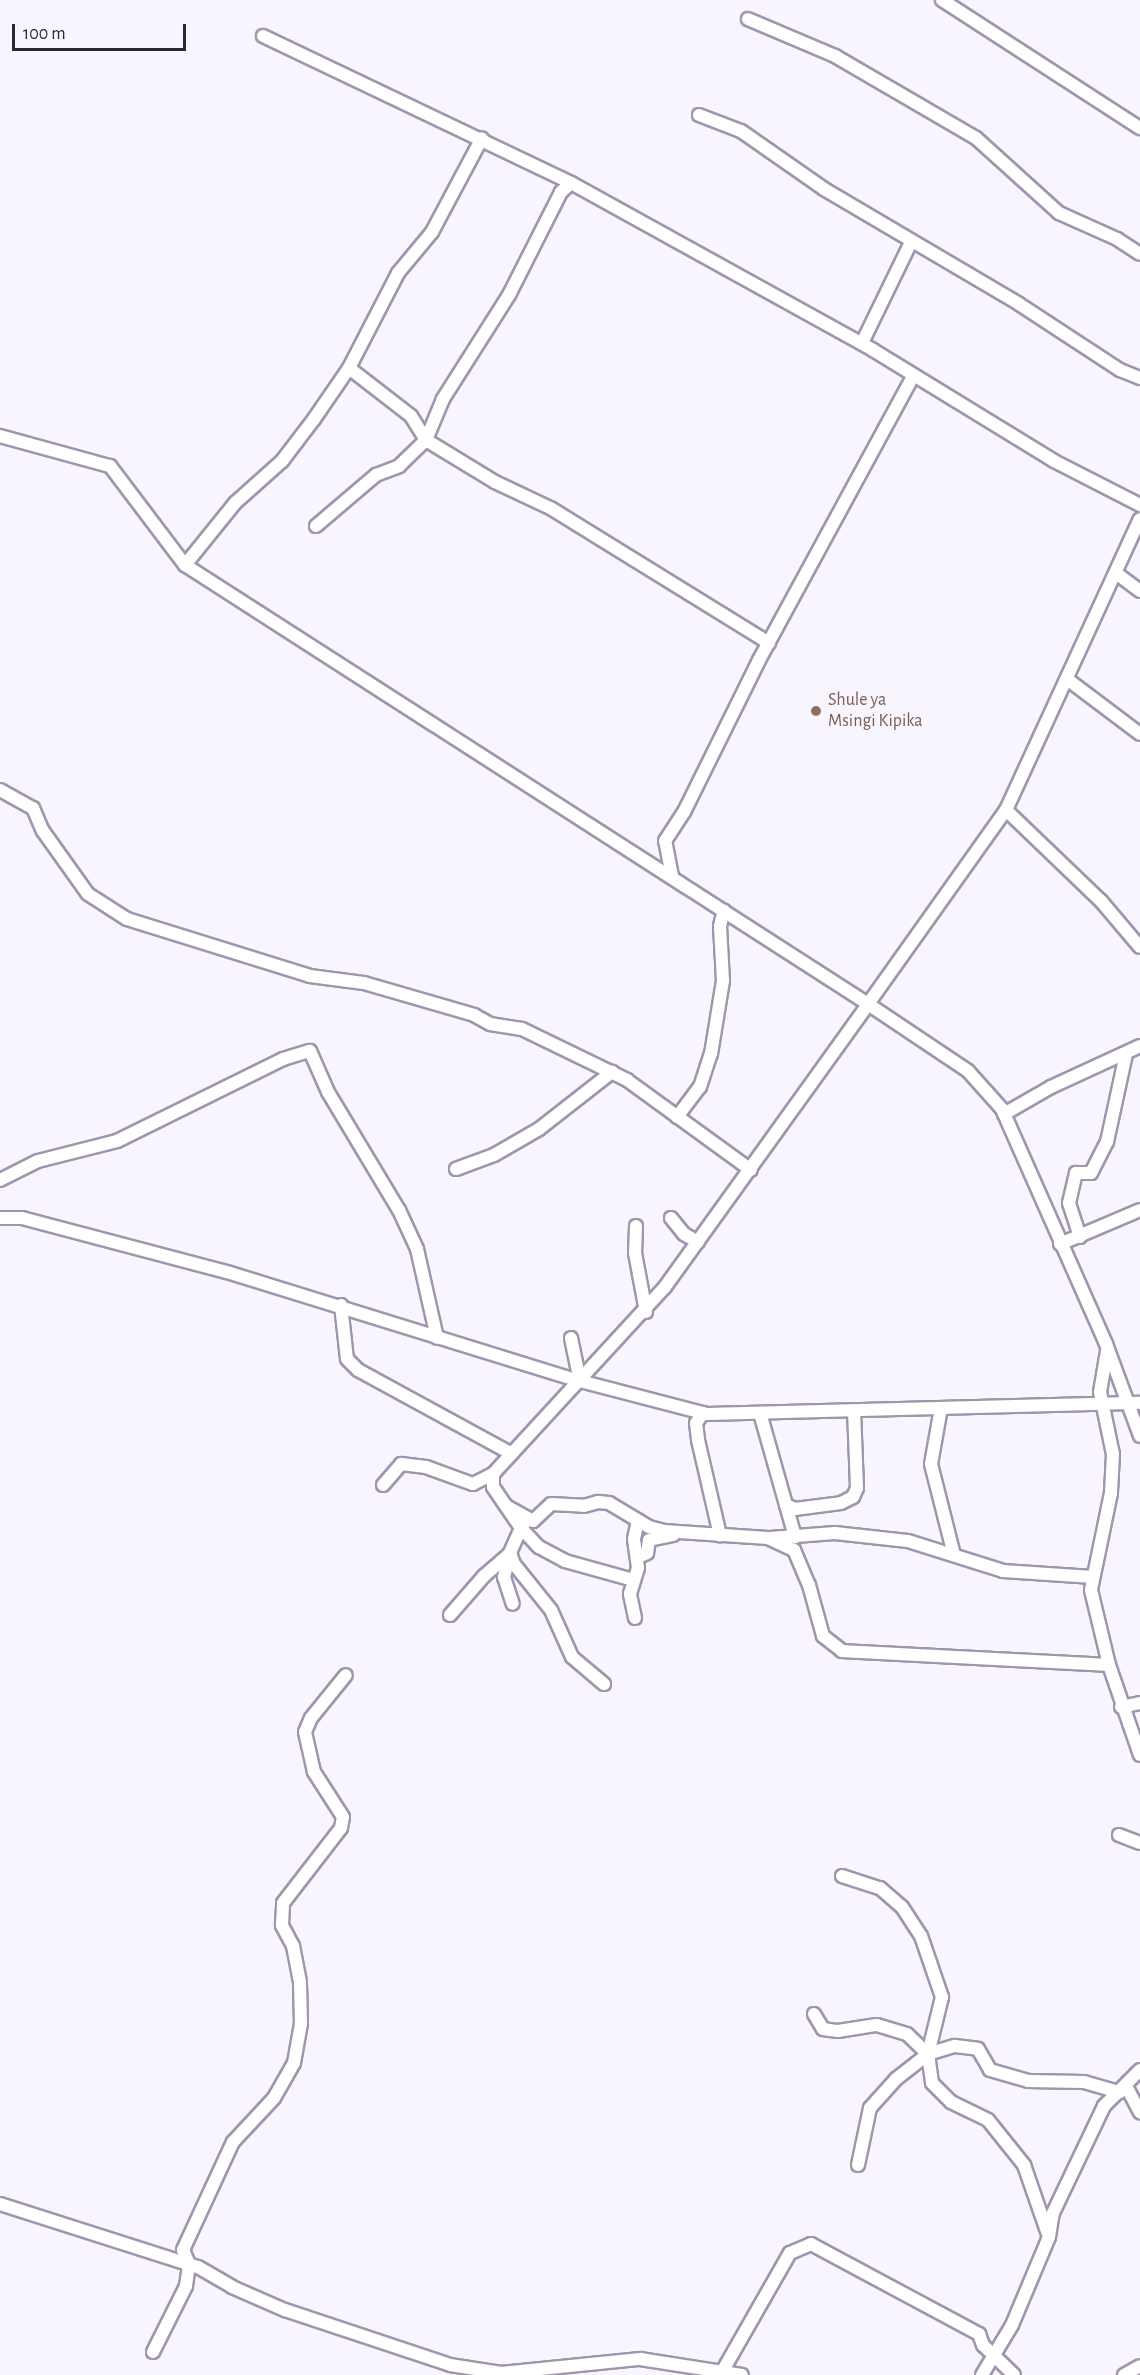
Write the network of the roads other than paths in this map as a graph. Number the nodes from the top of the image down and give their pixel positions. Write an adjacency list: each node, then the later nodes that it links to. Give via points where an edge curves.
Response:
1 (942, 0): 5 (street)
2 (748, 19): 9 (street, via 835,56 976,138 1059,213)
3 (263, 36): 6 (street)
4 (699, 115): 8 (street, via 741,131 824,189)
5 (1140, 128)
6 (482, 138): 7 (street); 11 (street, via 432,232 398,273)
7 (571, 183): 10 (street); 15 (street, via 561,192 509,295 443,399)
8 (911, 242): 10 (street); 13 (street, via 1019,304 1120,370)
9 (1140, 254)
10 (862, 343): 12 (street)
11 (349, 368): 15 (street, via 411,416); 19 (street, via 282,462 235,503)
12 (914, 375): 16 (street, via 1054,461); 22 (street)
13 (1140, 378)
14 (0, 436): 19 (street, via 110,466)
15 (426, 440): 18 (street, via 399,466 376,475); 22 (street, via 495,482 552,509)
16 (1140, 505)
17 (1140, 519): 20 (street)
18 (316, 526)
19 (185, 565): 27 (street)
20 (1116, 573): 21 (street); 23 (street)
21 (1140, 591)
22 (768, 643): 27 (street, via 684,812 665,841)
23 (1066, 679): 24 (street); 26 (street)
24 (1140, 734)
25 (0, 790): 33 (street, via 33,808 43,831 88,894 128,919 310,976 364,983 474,1015 490,1024 522,1029)
26 (1006, 810): 29 (street, via 1101,901); 30 (street)
27 (672, 876): 28 (street)
28 (724, 910): 30 (street); 35 (street, via 720,927 723,981 711,1054 700,1087)
29 (1140, 947)
30 (868, 1004): 34 (street, via 968,1071); 37 (street)
31 (1140, 1046): 32 (street)
32 (1126, 1054): 34 (street, via 1051,1087); 43 (street, via 1107,1142 1091,1173 1076,1173 1070,1203)
33 (612, 1072): 35 (street); 36 (street, via 539,1129 494,1155)
34 (1004, 1114): 45 (street)
35 (677, 1117): 37 (street)
36 (456, 1169)
37 (751, 1170): 44 (street)
38 (0, 1180): 48 (street, via 38,1161 117,1141 283,1059 310,1051 328,1092 399,1210 417,1249)
39 (1140, 1210): 43 (street)
40 (0, 1218): 46 (street, via 22,1218)
41 (671, 1218): 44 (street, via 684,1234)
42 (636, 1226): 47 (street, via 635,1252)
43 (1080, 1237): 45 (street)
44 (698, 1242): 47 (street)
45 (1060, 1244): 50 (street)
46 (341, 1305): 48 (street); 60 (street, via 347,1359 358,1370)
47 (645, 1312): 51 (street)
48 (437, 1338): 51 (street)
49 (571, 1338): 51 (street)
50 (1106, 1344): 52 (street); 53 (street)
51 (580, 1381): 57 (street); 60 (street)
52 (1102, 1403): 53 (street); 55 (street); 75 (street, via 1113,1454 1111,1493)
53 (1126, 1403): 54 (street); 59 (street)
54 (1140, 1403)
55 (941, 1408): 56 (street); 73 (street, via 931,1464)
56 (855, 1411): 58 (street); 63 (street, via 857,1488 853,1497 841,1503 795,1509)
57 (703, 1413): 58 (street); 69 (street, via 696,1424 698,1440)
58 (760, 1413): 63 (street)
59 (1140, 1436)
60 (512, 1454): 61 (street)
61 (493, 1474): 62 (street, via 473,1484 426,1467 401,1464); 64 (street, via 493,1487)
62 (383, 1485)
63 (786, 1505): 70 (street)
64 (506, 1506): 66 (street); 67 (street)
65 (638, 1520): 66 (street, via 609,1503 598,1502 584,1506 551,1504); 68 (street, via 649,1527); 74 (street, via 634,1539)
66 (533, 1521): 67 (street, via 526,1520)
67 (521, 1528): 72 (street); 76 (street, via 539,1547 565,1561)
68 (678, 1530): 69 (street); 74 (street, via 673,1535 649,1540 647,1553)
69 (720, 1535): 71 (street)
70 (795, 1537): 71 (street); 73 (street, via 835,1533 908,1541)
71 (768, 1538): 80 (street, via 794,1550 824,1636 842,1651)
72 (510, 1553): 77 (street, via 504,1577); 78 (street); 82 (street, via 513,1564 551,1610 572,1657)
73 (954, 1555): 75 (street, via 1004,1571)
74 (638, 1557): 76 (street)
75 (1093, 1577): 80 (street, via 1091,1590)
76 (633, 1580): 79 (street, via 630,1594)
77 (513, 1604)
78 (450, 1615)
79 (635, 1618)
80 (1109, 1665): 84 (street)
81 (346, 1675): 99 (street, via 311,1718 305,1732 314,1772 343,1817 341,1828 283,1903 282,1925 293,1946 300,1982 301,2024 294,2063 274,2098 233,2142)
82 (604, 1684)
83 (1140, 1703): 84 (street)
84 (1121, 1707): 85 (street)
85 (1140, 1755)
86 (1119, 1835): 87 (street)
87 (1140, 1843)
88 (842, 1876): 90 (street, via 880,1888 902,1907 921,1936 942,1997)
89 (814, 2014): 90 (street, via 823,2029 838,2031 877,2025 907,2034)
90 (928, 2054): 92 (street, via 955,2046 978,2049 990,2070 1028,2081 1084,2082); 94 (street, via 896,2079 870,2108); 98 (street, via 932,2083 951,2102 988,2120 1024,2165)
91 (1140, 2070): 92 (street)
92 (1123, 2089): 93 (street); 98 (street, via 1104,2106 1053,2213)
93 (1140, 2112)
94 (858, 2165)
95 (0, 2204): 96 (street)
96 (18, 2211): 97 (street); 100 (street)
97 (0, 2215)
98 (1049, 2237): 103 (street, via 1012,2325)
99 (183, 2250): 100 (street); 101 (street)
100 (167, 2257): 101 (street)
101 (189, 2264): 102 (street, via 186,2286); 105 (street, via 285,2310 450,2365 501,2373 640,2359)
102 (153, 2352)
103 (993, 2355): 105 (street, via 979,2334 811,2244 790,2253); 107 (street); 108 (street)
104 (1140, 2367): 109 (street)
105 (722, 2372): 106 (street)
106 (742, 2375)
107 (982, 2375)
108 (1014, 2375)
109 (1124, 2375)

